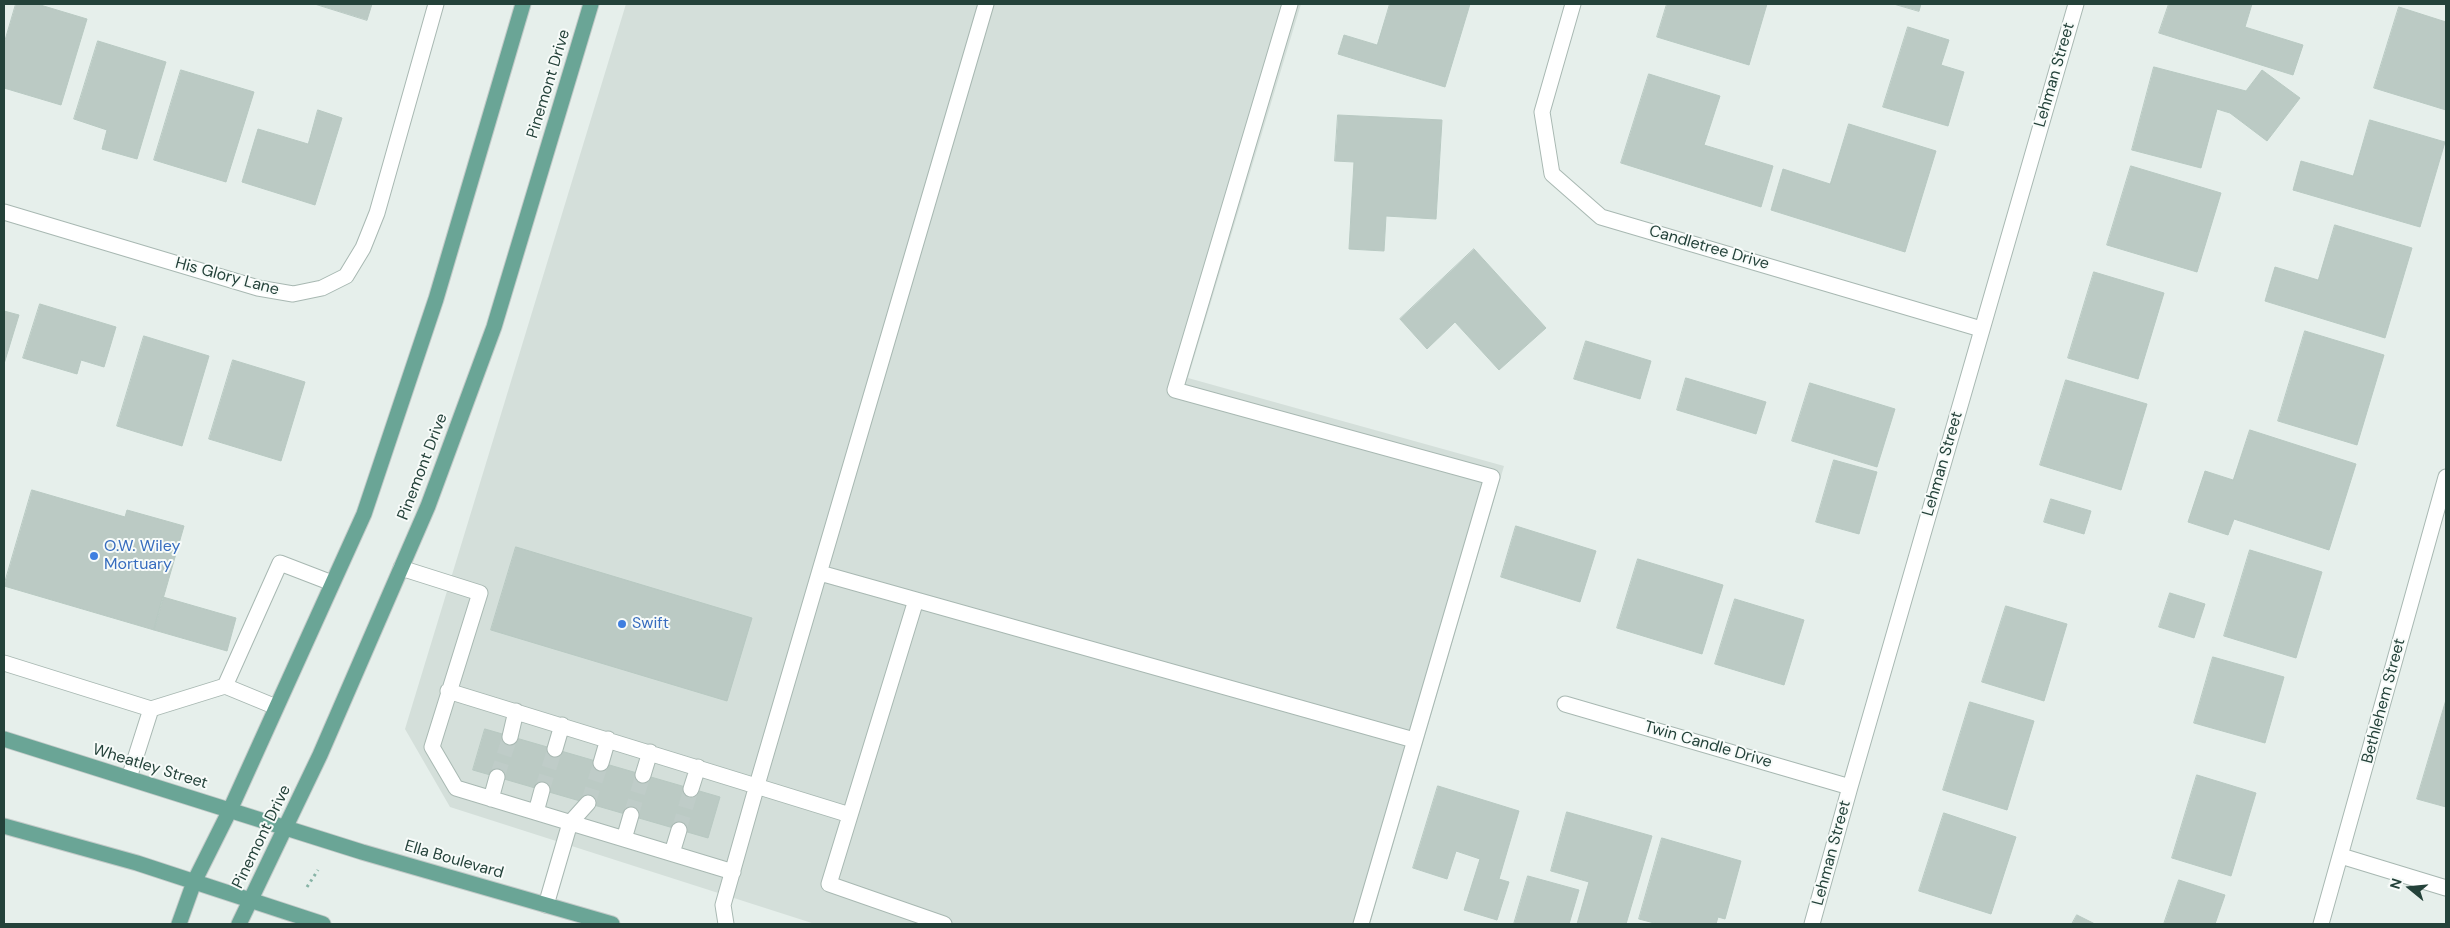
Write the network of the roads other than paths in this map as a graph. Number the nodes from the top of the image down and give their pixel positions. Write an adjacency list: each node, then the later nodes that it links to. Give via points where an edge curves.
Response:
1 (436, 4): 8 (street, His Glory Lane, via 378,213 346,276 322,288 293,294 258,288)
2 (523, 4): 13 (main road, via 436,299 364,514)
3 (591, 4): 11 (main road, Pinemont Drive, via 494,327 428,506)
4 (986, 4): 12 (street)
5 (1290, 4): 26 (street, via 1175,390 1492,477)
6 (1573, 4): 9 (street, Candletree Drive, via 1542,112 1552,174 1601,216)
7 (2076, 4): 9 (street, Lehman Street)
8 (4, 212)
9 (1981, 329): 35 (street, Lehman Street)
10 (2446, 477): 50 (street, Bethlehem Street)
11 (400, 568): 17 (street, via 480,593); 46 (main road, Pinemont Drive)
12 (820, 573): 14 (street); 34 (street)
13 (332, 584): 16 (street, via 280,563); 19 (main road)
14 (916, 600): 26 (street); 42 (street)
15 (4, 663): 20 (street)
16 (225, 686): 19 (street); 20 (street)
17 (448, 690): 21 (street); 38 (street, via 432,747 456,788)
18 (1565, 704): 35 (street, Twin Candle Drive)
19 (276, 707): 40 (main road)
20 (151, 709): 33 (street)
21 (516, 711): 22 (street); 23 (street)
22 (562, 725): 25 (street); 27 (street)
23 (510, 737)
24 (4, 739): 33 (main road, Wheatley Street)
25 (608, 739): 28 (street); 29 (street)
26 (1414, 740): 62 (street)
27 (555, 749)
28 (650, 752): 30 (street); 31 (street)
29 (601, 763)
30 (698, 767): 34 (street); 36 (street)
31 (643, 775)
32 (497, 777): 38 (street)
33 (129, 778): 40 (main road, Wheatley Street)
34 (757, 785): 42 (street); 51 (street)
35 (1850, 786): 63 (street, Lehman Street)
36 (691, 789)
37 (542, 790): 41 (street)
38 (491, 799): 41 (street)
39 (588, 803): 44 (street)
40 (230, 810): 46 (main road, Wheatley Street); 52 (main road)
41 (536, 812): 44 (street)
42 (850, 814): 61 (street, via 829,884)
43 (630, 815): 48 (street)
44 (570, 823): 48 (street); 55 (street)
45 (4, 826): 52 (main road)
46 (287, 828): 54 (main road, Pinemont Drive); 55 (main road, Ella Boulevard)
47 (680, 830): 49 (street)
48 (624, 839): 49 (street)
49 (672, 853): 51 (street)
50 (2341, 856): 53 (street); 64 (street, Bethlehem Street)
51 (733, 872): 60 (street, via 723,905)
52 (194, 882): 54 (main road); 56 (main road)
53 (2446, 888)
54 (250, 902): 57 (main road, Pinemont Drive); 58 (main road)
55 (546, 905): 59 (main road, Ella Boulevard)
56 (179, 924)
57 (239, 924)
58 (323, 924)
59 (612, 924)
60 (726, 924)
61 (944, 924)
62 (1361, 924)
63 (1812, 924)
64 (2321, 924)

